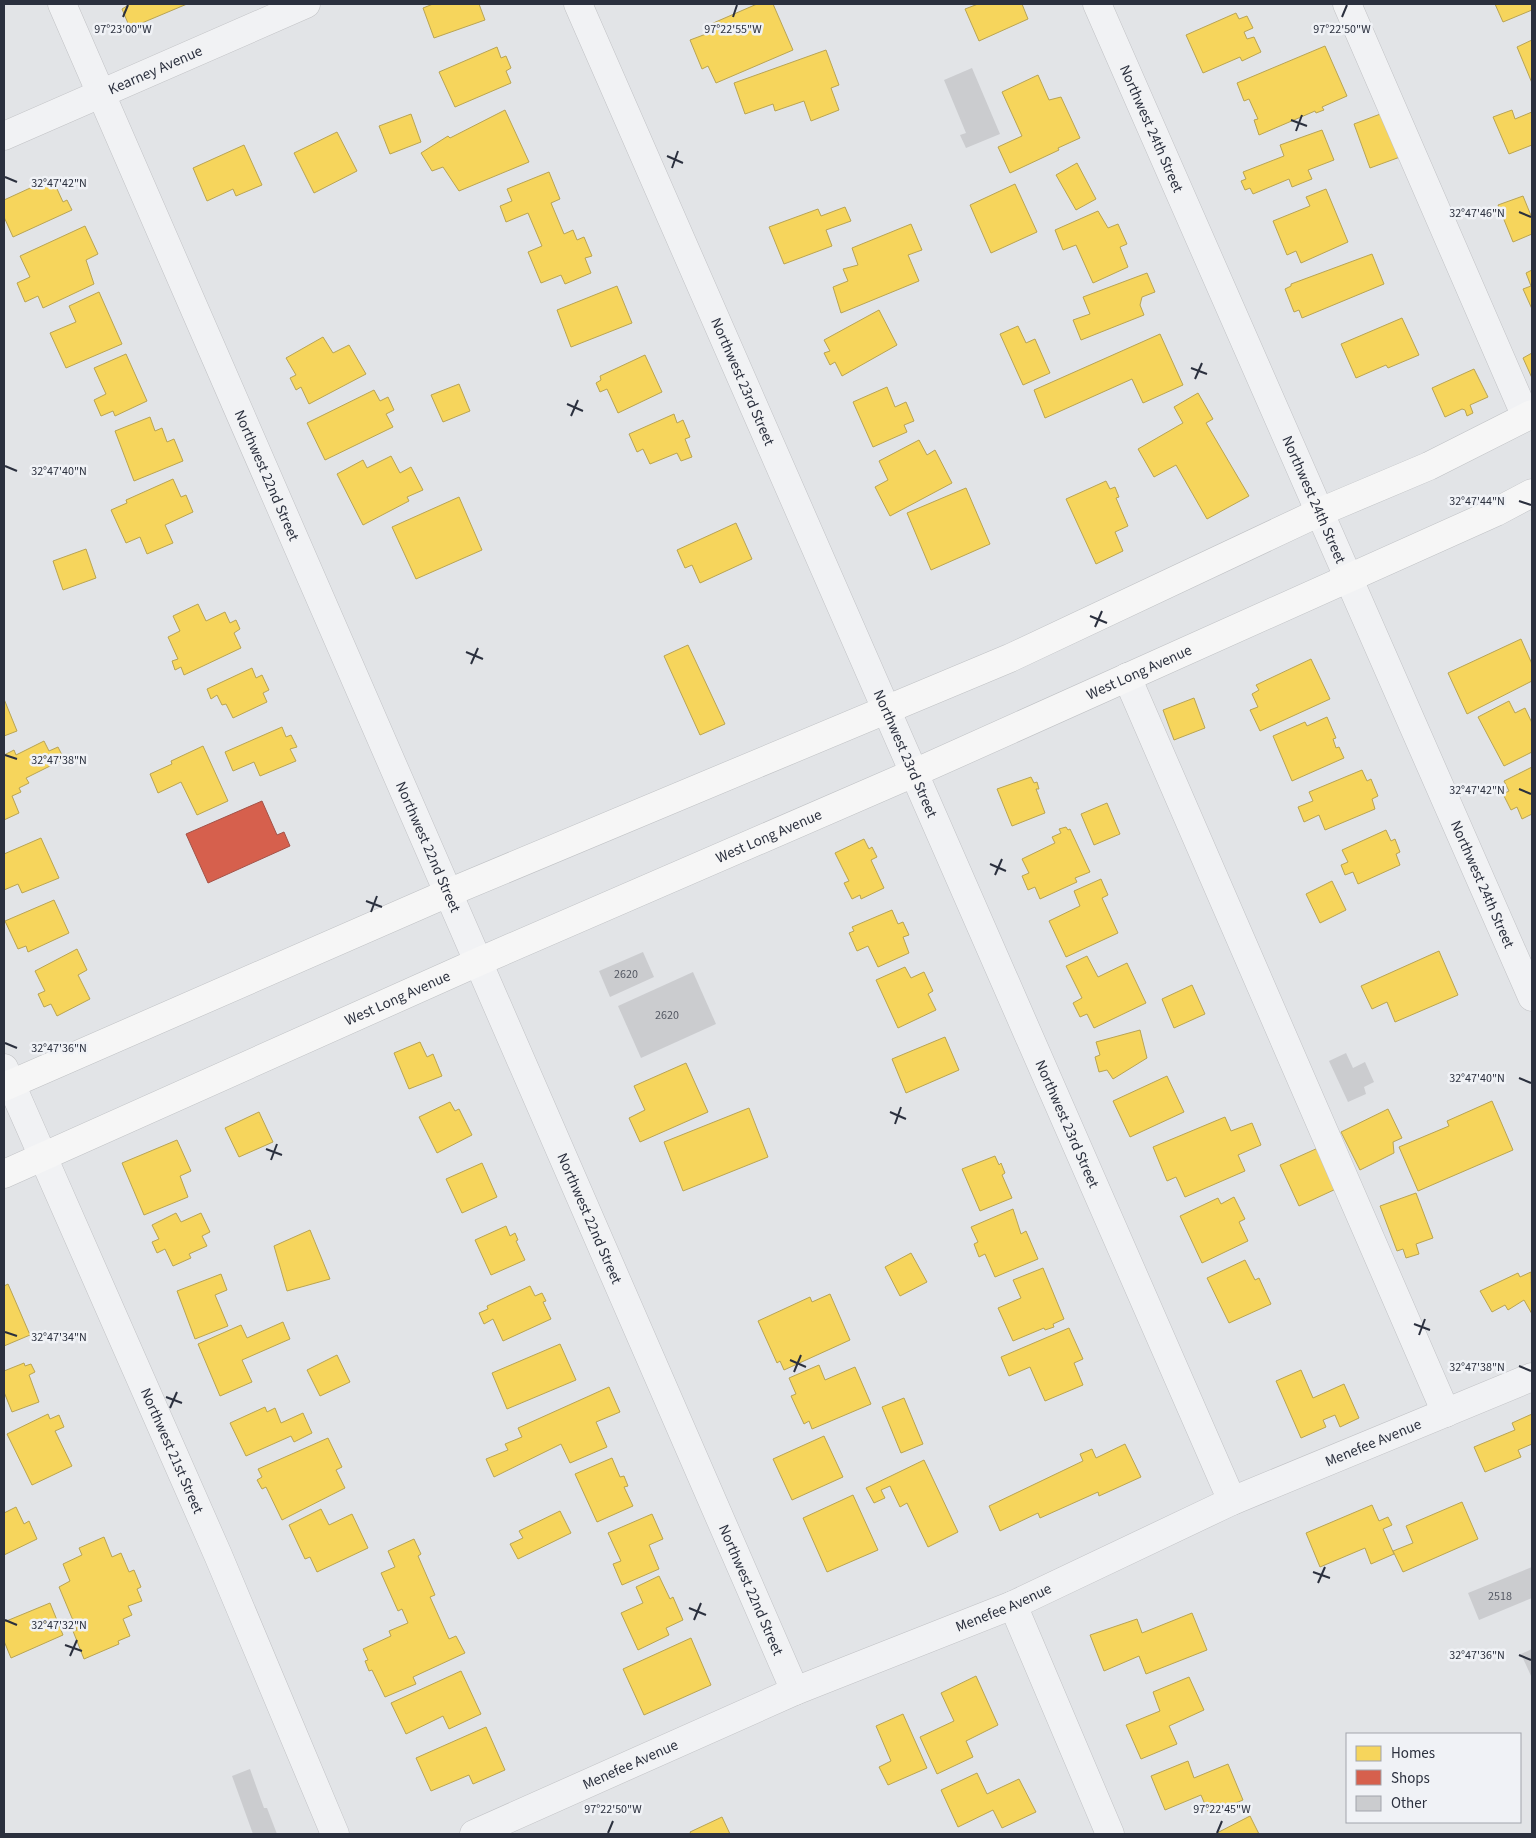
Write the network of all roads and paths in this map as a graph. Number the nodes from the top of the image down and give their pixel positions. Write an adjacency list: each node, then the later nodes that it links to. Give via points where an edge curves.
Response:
1 (62, 4): 6 (street, Northwest 22nd Street)
2 (306, 4): 6 (street, Kearney Avenue)
3 (578, 4): 13 (street, Northwest 23rd Street)
4 (1097, 4): 10 (street, Northwest 24th Street)
5 (1347, 4): 8 (street)
6 (101, 94): 7 (street, Kearney Avenue); 15 (street, Northwest 22nd Street)
7 (4, 136)
8 (1529, 415): 10 (main road, via 1429,466)
9 (1532, 493): 11 (main road, West Long Avenue)
10 (1320, 512): 11 (street, Northwest 24th Street); 13 (main road, via 1010,658)
11 (1348, 577): 12 (main road, West Long Avenue); 17 (street, Northwest 24th Street)
12 (1127, 677): 14 (main road, West Long Avenue); 22 (street)
13 (886, 709): 14 (street, Northwest 23rd Street); 15 (main road)
14 (914, 774): 16 (main road, West Long Avenue); 23 (street, Northwest 23rd Street)
15 (448, 893): 16 (street, Northwest 22nd Street); 18 (main road)
16 (478, 962): 19 (main road, West Long Avenue); 25 (street, Northwest 22nd Street)
17 (1532, 997)
18 (6, 1080): 19 (street, Northwest 21st Street)
19 (43, 1158): 20 (main road, West Long Avenue); 26 (street, Northwest 21st Street, via 214,1546)
20 (4, 1174)
21 (1532, 1377): 22 (street, Menefee Avenue)
22 (1446, 1413): 23 (street, Menefee Avenue)
23 (1232, 1501): 24 (street, Menefee Avenue)
24 (1013, 1605): 25 (street, Menefee Avenue); 28 (street)
25 (795, 1691): 27 (street, Menefee Avenue)
26 (335, 1834)
27 (474, 1834)
28 (1110, 1834)

